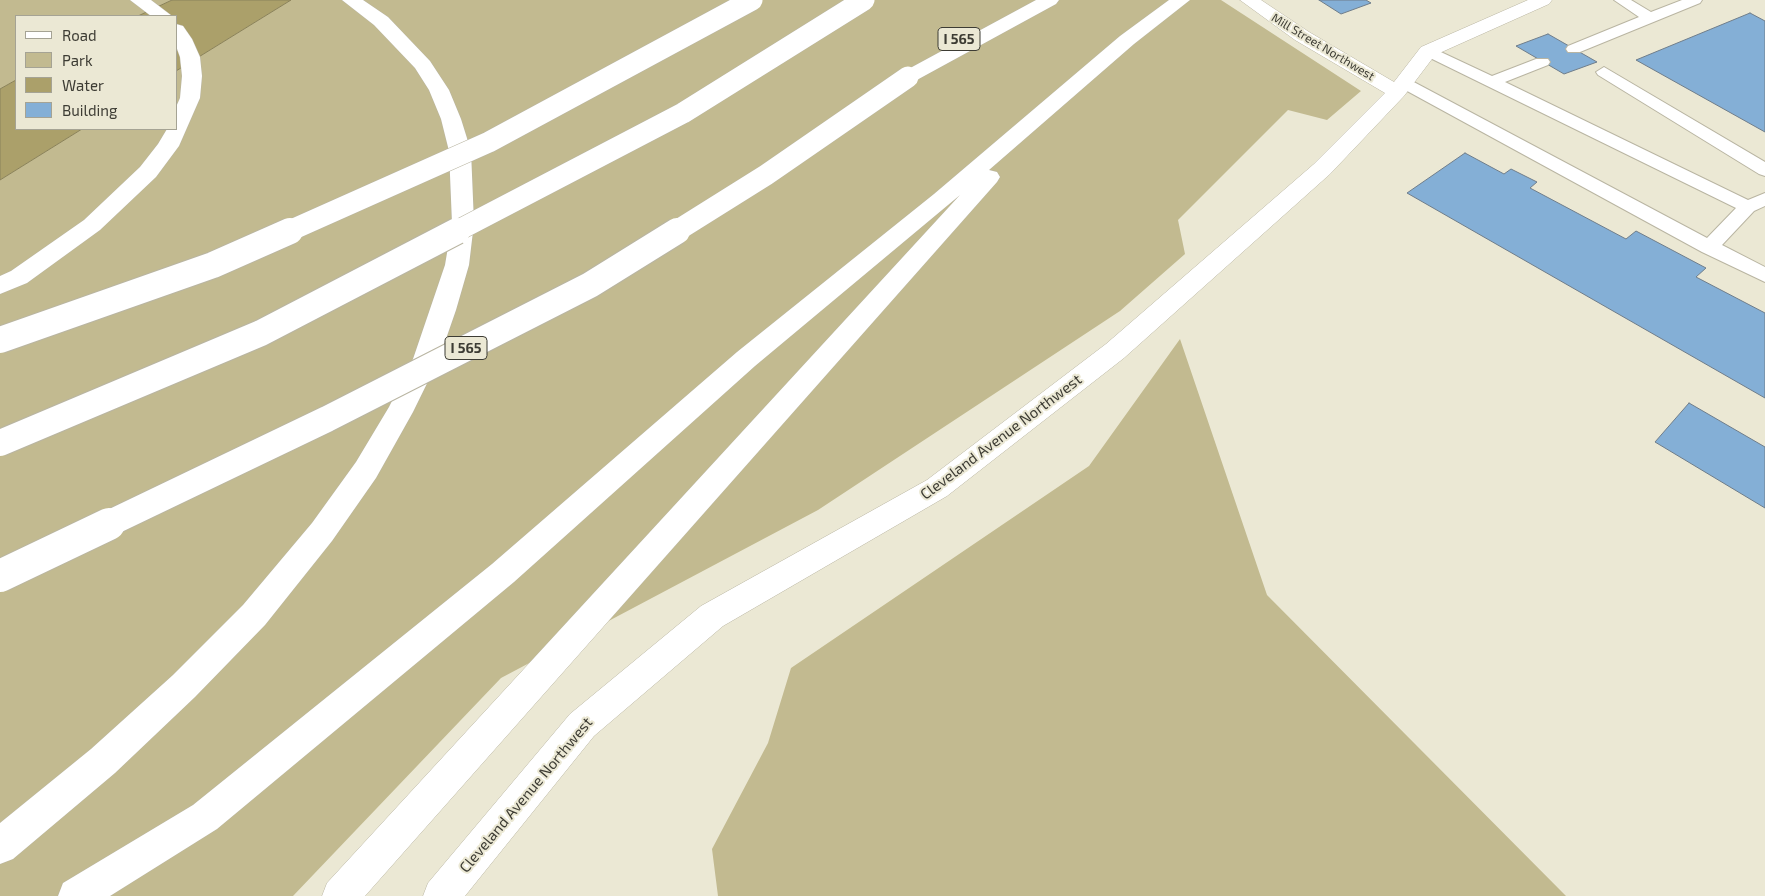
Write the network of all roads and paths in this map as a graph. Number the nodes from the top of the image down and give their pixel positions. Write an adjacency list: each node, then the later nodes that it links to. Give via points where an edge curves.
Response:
1 (139, 0): 12 (main road)
2 (351, 0): 33 (main road, bridge, via 382,21 423,65 442,98 460,150 463,204 456,265 426,359 366,470 322,532 254,615 103,761)
3 (752, 0): 30 (main road, bridge, via 489,142 213,265)
4 (864, 0): 31 (main road, bridge, via 683,113 261,333)
5 (1050, 0): 19 (main road)
6 (1181, 0): 22 (main road)
7 (1249, 0): 21 (main road, Mill Street Northwest, via 1302,36)
8 (1543, 0): 16 (main road, Cleveland Avenue Northwest)
9 (1621, 0): 13 (lane)
10 (1695, 0): 13 (lane)
11 (1002, 6): 19 (main road, I 565)
12 (162, 15)
13 (1650, 18): 15 (lane)
14 (178, 33): 23 (main road, via 190,56 192,76 190,98)
15 (1574, 49)
16 (1428, 51): 20 (lane); 21 (main road, Cleveland Avenue Northwest)
17 (1542, 62): 20 (lane)
18 (1604, 72): 25 (lane)
19 (908, 77): 32 (main road, I 565, bridge, via 766,175 590,285 328,419)
20 (1491, 82): 26 (lane)
21 (1401, 88): 27 (lane); 36 (main road, Cleveland Avenue Northwest, via 1322,169 1099,363 937,488 712,616 582,725)
22 (1065, 92): 34 (main road, via 746,359 503,573 213,811); 35 (main road)
23 (178, 127)
24 (176, 130): 29 (main road, via 168,146 141,179 92,225 19,277)
25 (1765, 170)
26 (1757, 203): 27 (lane)
27 (1709, 247): 28 (lane)
28 (1765, 276)
29 (0, 286)
30 (0, 340)
31 (0, 443)
32 (0, 576)
33 (0, 846)
34 (76, 896)
35 (340, 896)
36 (441, 896)

